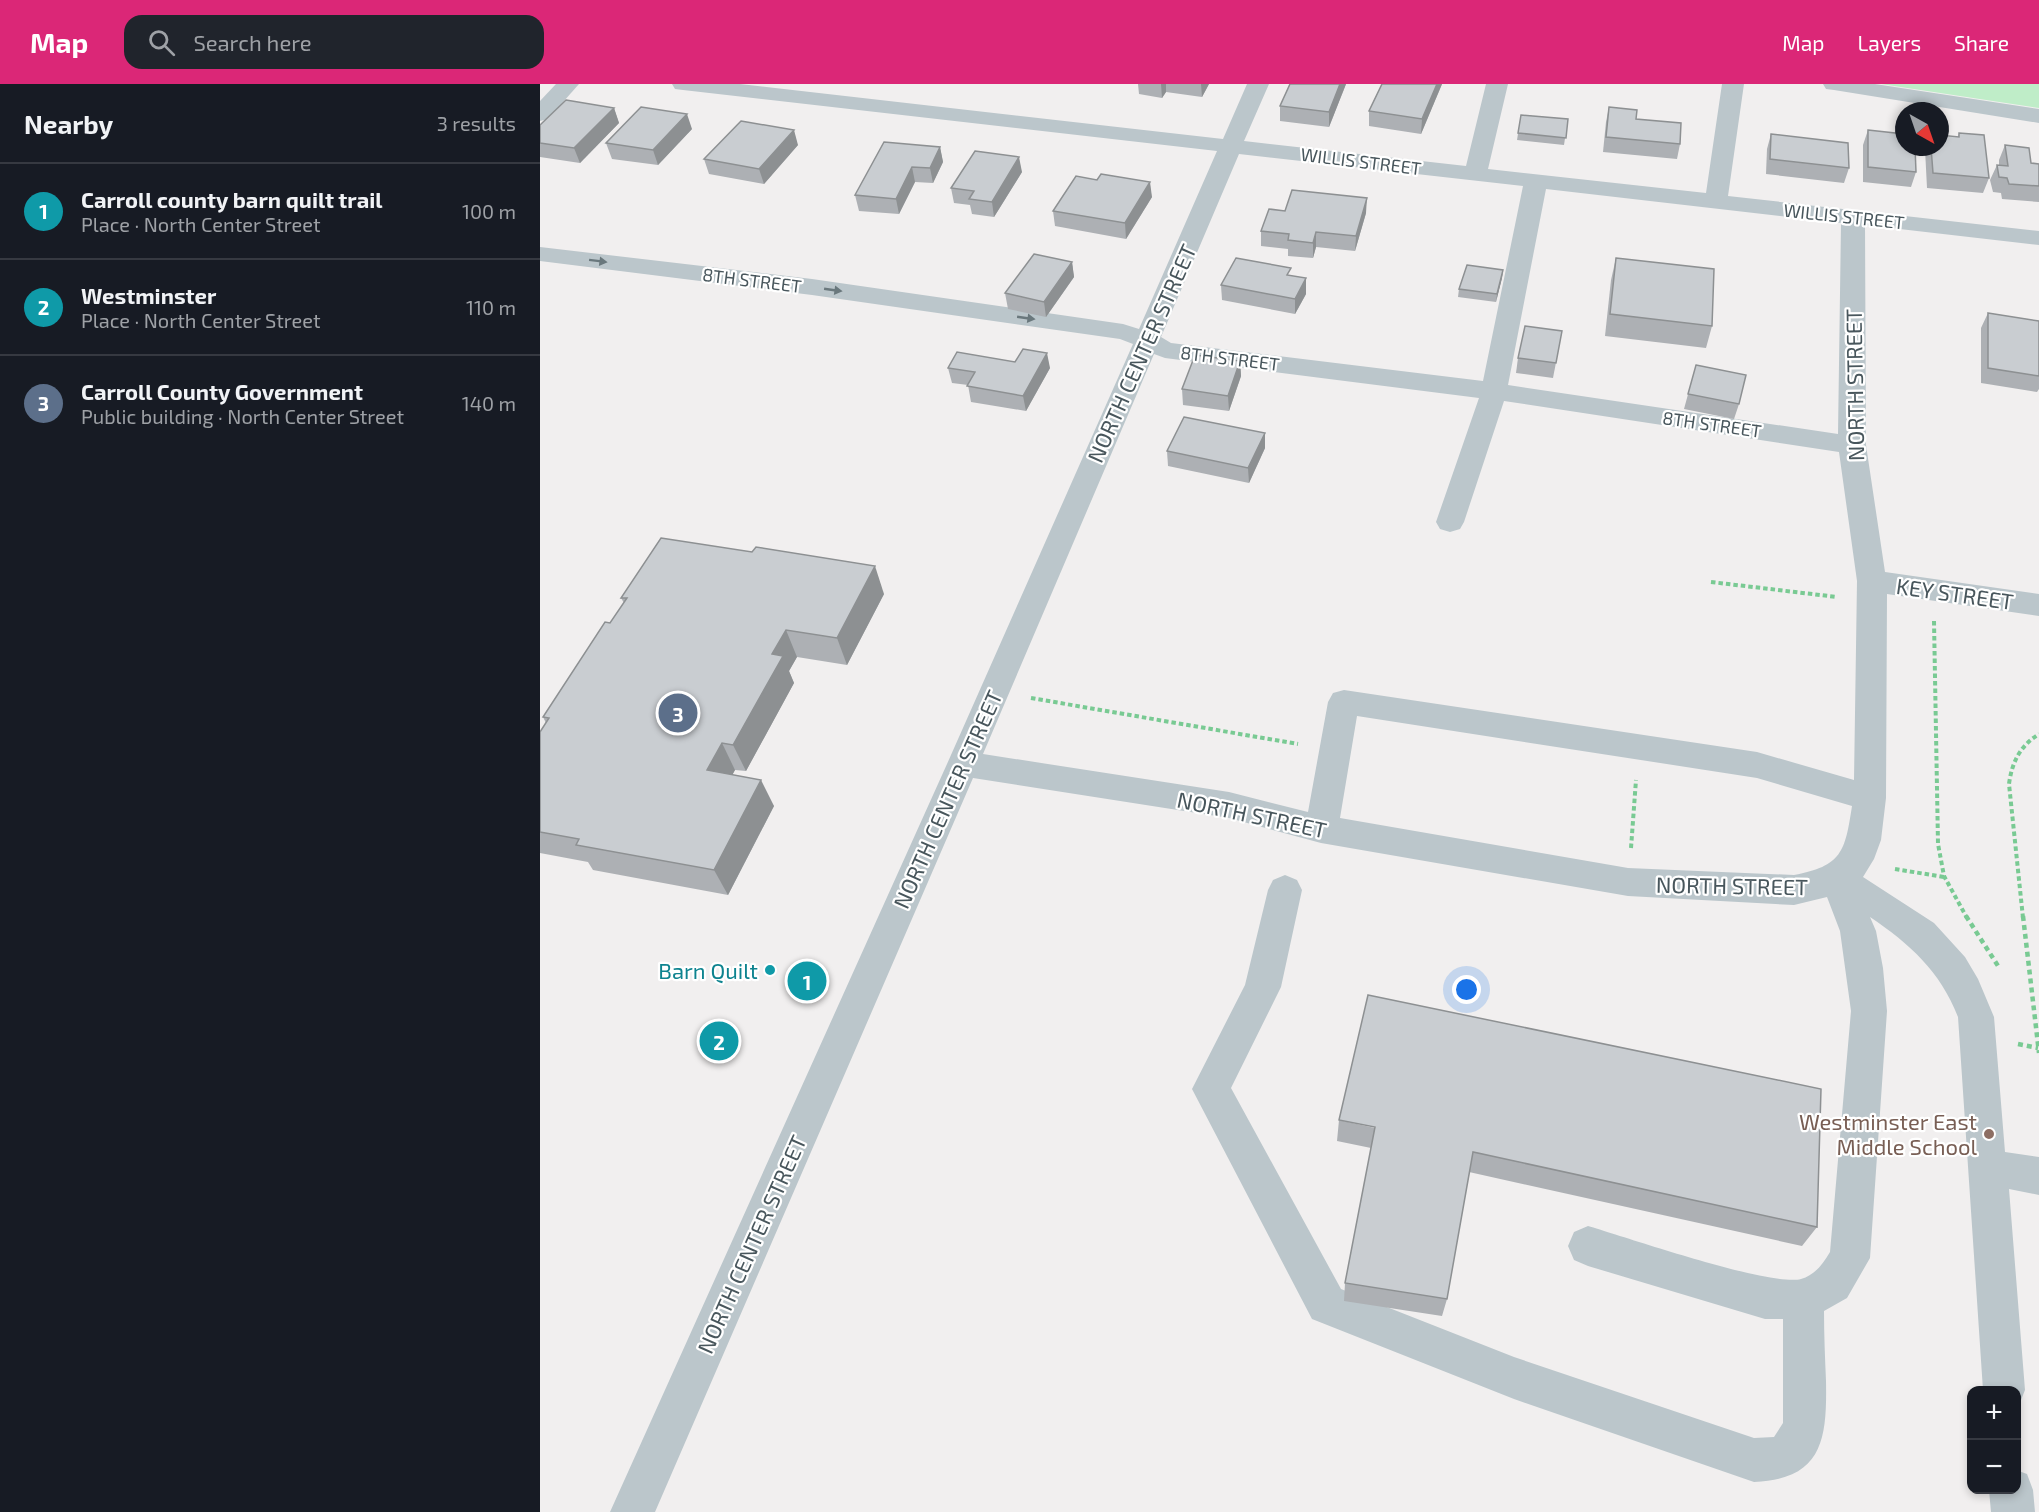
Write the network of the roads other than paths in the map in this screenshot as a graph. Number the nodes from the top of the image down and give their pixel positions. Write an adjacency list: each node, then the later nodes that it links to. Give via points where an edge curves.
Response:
1 (568, 84): 8 (street)
2 (683, 84): 7 (street, WILLIS STREET)
3 (1258, 84): 10 (street, NORTH CENTER STREET)
4 (1497, 84): 11 (street)
5 (1733, 84): 13 (street)
6 (1834, 84): 9 (street)
7 (827, 92): 10 (street, WILLIS STREET)
8 (540, 114)
9 (2039, 116)
10 (1230, 145): 11 (street, WILLIS STREET); 17 (street, NORTH CENTER STREET)
11 (1475, 174): 12 (street, WILLIS STREET)
12 (1536, 181): 13 (street, WILLIS STREET); 18 (street)
13 (1716, 201): 14 (street, WILLIS STREET)
14 (1853, 218): 15 (street, WILLIS STREET); 19 (street, NORTH STREET)
15 (2039, 238)
16 (540, 254): 17 (street, 8TH STREET, one-way to 17, via 812,287 1123,332)
17 (1148, 340): 18 (street, 8TH STREET, via 1165,350); 23 (street, NORTH CENTER STREET)
18 (1494, 392): 19 (street, 8TH STREET); 20 (street)
19 (1852, 445): 21 (street, NORTH STREET)
20 (1450, 522)
21 (1859, 589): 22 (street, KEY STREET); 24 (street, NORTH STREET, via 1873,694)
22 (2039, 605)
23 (963, 764): 25 (street, NORTH STREET, via 1228,806); 33 (street, NORTH CENTER STREET)
24 (1870, 798): 25 (street, via 1757,765 1344,702); 26 (street, NORTH STREET, via 1857,859)
25 (1321, 830): 26 (street, NORTH STREET, via 1628,882 1794,890)
26 (1837, 879): 28 (street, via 1926,937 1943,953 1968,994 1976,1017); 31 (street, via 1857,931 1869,1011 1850,1258 1833,1284)
27 (1284, 890): 31 (street, via 1263,987 1210,1089 1327,1304 1514,1378 1754,1460 1772,1460 1789,1453 1801,1441 1805,1424)
28 (1987, 1167): 29 (street); 32 (street)
29 (2039, 1176)
30 (1588, 1246): 31 (street, via 1765,1298)
31 (1803, 1300)
32 (2004, 1386)
33 (632, 1512)

